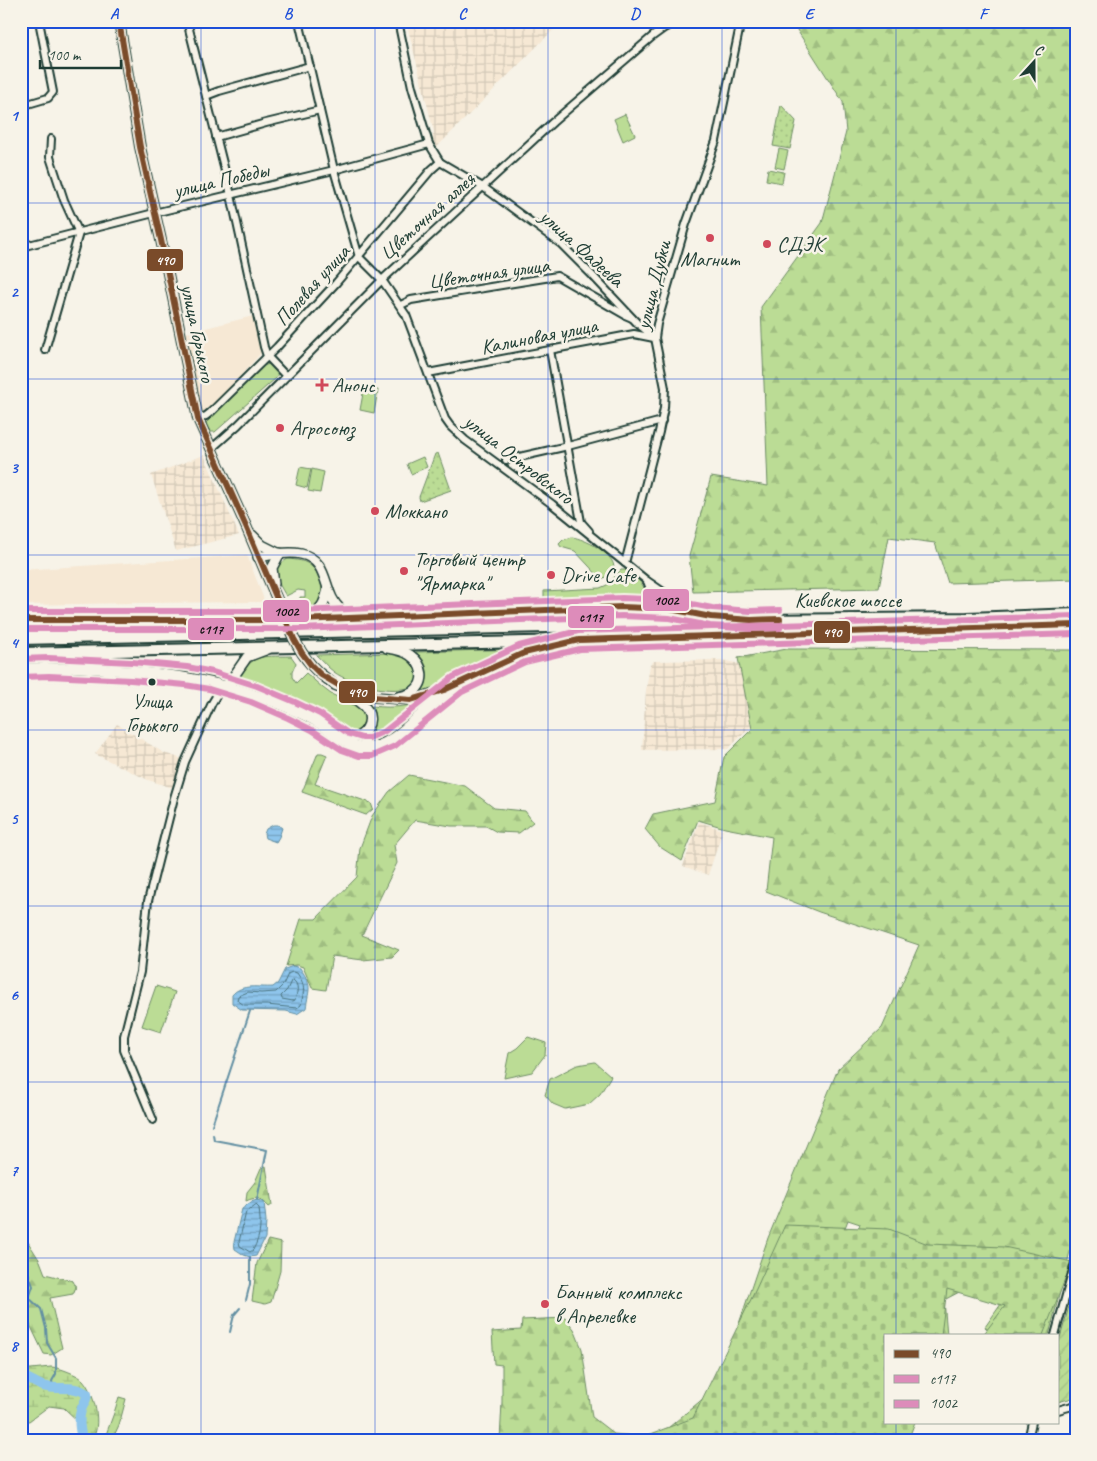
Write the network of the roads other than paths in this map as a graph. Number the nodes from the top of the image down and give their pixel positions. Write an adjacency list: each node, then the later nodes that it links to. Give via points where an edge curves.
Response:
1 (39, 21): 10 (street, via 53,92 48,98)
2 (119, 21): 19 (main road, улица Горького)
3 (188, 21): 9 (street)
4 (299, 21): 8 (street)
5 (398, 21): 14 (street, via 412,87)
6 (678, 21): 17 (street, Цветочная аллея, via 653,36 608,74)
7 (741, 21): 26 (street, улица Дубки, via 716,141 686,224)
8 (310, 66): 9 (street); 11 (street)
9 (206, 96): 12 (street)
10 (21, 106)
11 (320, 110): 12 (street); 16 (street)
12 (216, 137): 18 (street)
13 (51, 139): 20 (street, via 50,157)
14 (429, 144): 15 (street); 16 (street, улица Победы)
15 (440, 162): 17 (street, улица Фадеева); 22 (street, Полевая улица)
16 (334, 170): 18 (street, улица Победы); 22 (street)
17 (483, 187): 23 (street, Цветочная аллея); 25 (street, улица Фадеева, via 561,244)
18 (231, 196): 19 (street, улица Победы); 29 (street)
19 (154, 213): 20 (street, улица Победы); 32 (main road, улица Горького)
20 (78, 233): 21 (street, улица Победы); 27 (street)
21 (21, 248)
22 (359, 258): 23 (street, улица Островского); 29 (street, Полевая улица)
23 (382, 280): 24 (street, улица Островского); 31 (street, Цветочная аллея)
24 (401, 305): 25 (street, Цветочная улица, via 411,300 557,276); 30 (street, улица Островского)
25 (633, 318): 26 (street, улица Фадеева)
26 (655, 338): 28 (street, Калиновая улица, via 634,334); 33 (street, улица Дубки, via 665,388)
27 (45, 350)
28 (550, 350): 30 (street, Калиновая улица); 34 (street)
29 (267, 356): 31 (street); 32 (street, Полевая улица, via 211,412)
30 (428, 373): 41 (street, улица Островского, via 450,426)
31 (286, 376): 35 (street, Цветочная аллея)
32 (198, 419): 35 (main road, улица Горького)
33 (662, 421): 34 (street); 41 (street, улица Дубки)
34 (568, 446): 36 (street); 38 (street, via 582,522)
35 (211, 449): 37 (main road, улица Горького)
36 (506, 460)
37 (246, 526): 39 (main road, via 259,543); 40 (main road)
38 (589, 531)
39 (280, 554): 40 (main road); 43 (main road, via 306,555 314,560 323,572); 44 (main road, via 272,571)
40 (258, 557): 44 (main road)
41 (625, 563): 42 (street)
42 (646, 580): 45 (street, via 650,589 647,599 641,604); 46 (street)
43 (328, 589): 48 (main road, via 338,608); 51 (main road, via 320,609)
44 (278, 604): 62 (main road, bridge, via 300,652 311,666)
45 (622, 607): 46 (main road); 48 (main road)
46 (695, 613): 52 (main road)
47 (1076, 614): 52 (highway, Киевское шоссе)
48 (356, 616): 51 (main road)
49 (106, 619): 50 (main road); 51 (main road); 54 (main road)
50 (21, 620)
51 (299, 620)
52 (751, 620): 54 (highway, Киевское шоссе, via 546,628)
53 (1076, 625): 55 (highway, Киевское шоссе)
54 (21, 637)
55 (579, 640): 56 (highway, Киевское шоссе); 60 (main road, via 524,653)
56 (372, 646): 57 (highway, Киевское шоссе); 63 (main road, via 403,651 421,668 421,681 414,692)
57 (275, 647): 58 (highway, Киевское шоссе); 61 (main road, via 248,658)
58 (21, 653)
59 (21, 668): 61 (main road, via 132,671 186,676)
60 (457, 685): 63 (main road, via 414,700); 64 (main road, via 390,739 372,747 355,746)
61 (227, 686): 64 (main road, via 281,705); 65 (street, via 212,703 185,762 174,798 148,901 140,972 124,1036 124,1050)
62 (342, 688): 63 (main road); 64 (main road, via 366,708 369,725 364,733 353,738)
63 (388, 699)
64 (329, 730)
65 (153, 1120)
66 (1076, 1259): 67 (street)
67 (1054, 1334)
68 (1076, 1405): 69 (street)
69 (1060, 1409)
70 (1032, 1424): 71 (street)
71 (1028, 1440)

